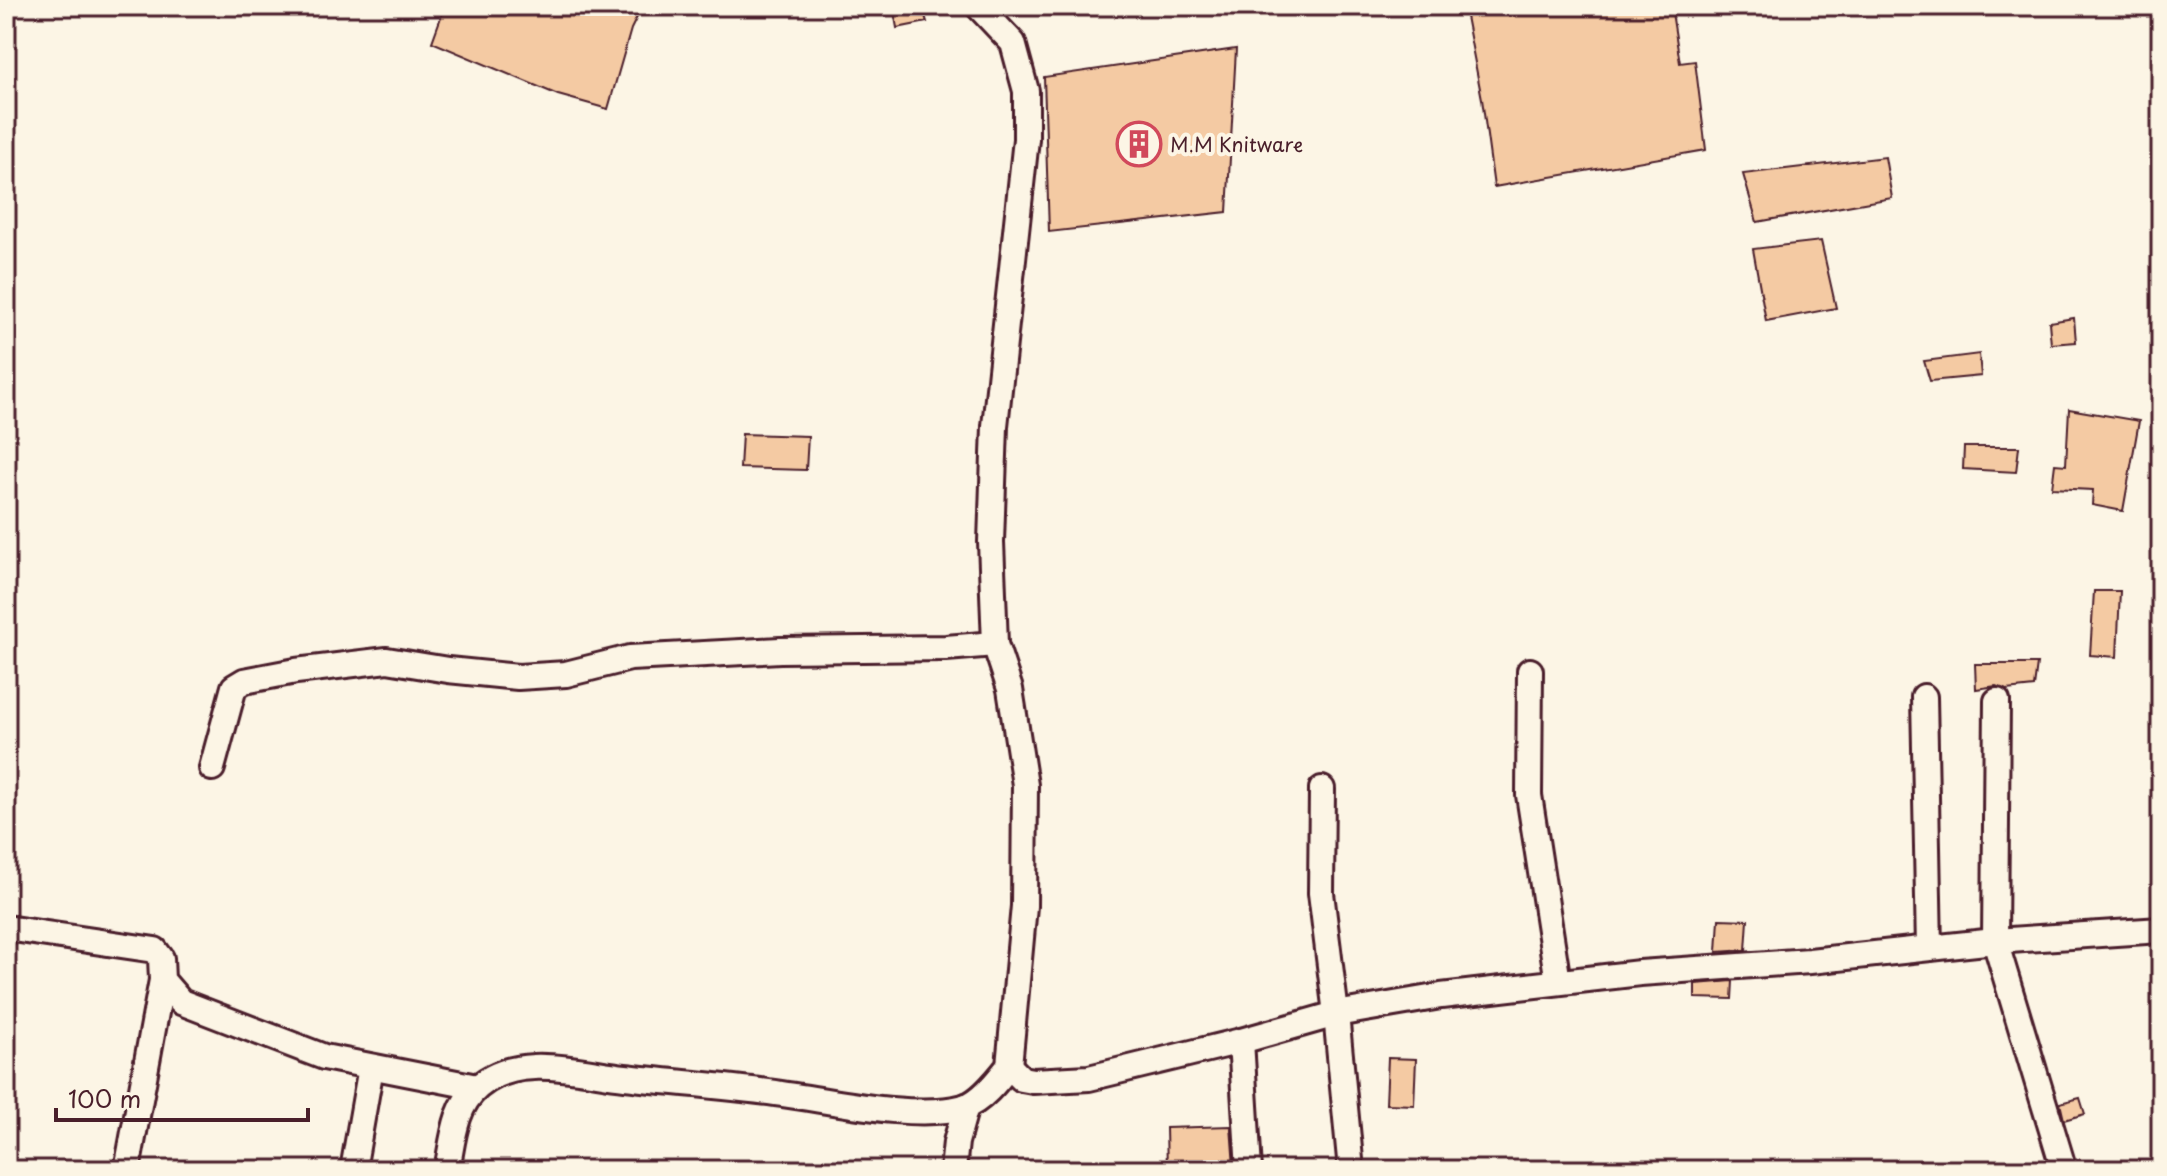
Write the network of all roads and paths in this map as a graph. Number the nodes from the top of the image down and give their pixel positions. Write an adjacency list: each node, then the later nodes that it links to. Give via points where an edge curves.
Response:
1 (978, 6): 2 (street, via 1013,43 1026,91 995,426)
2 (995, 644): 6 (street, via 630,658 566,674 518,677 387,660 296,671 234,687); 16 (street, via 1010,689 1025,785 1024,906)
3 (1530, 671): 13 (street, via 1529,795)
4 (1924, 697): 11 (street)
5 (1997, 701): 10 (street)
6 (212, 768)
7 (1322, 789): 14 (street, via 1321,893)
8 (6, 928): 12 (street, via 155,950 161,958)
9 (2161, 930): 10 (street)
10 (1995, 941): 11 (street); 26 (street)
11 (1929, 948): 13 (street)
12 (162, 980): 17 (street, via 181,1002 324,1057); 20 (street)
13 (1558, 982): 14 (street)
14 (1336, 1014): 15 (street); 25 (street)
15 (1241, 1041): 16 (street, via 1089,1078 1033,1081 1022,1079); 24 (street)
16 (1009, 1066): 19 (street)
17 (371, 1067): 18 (street); 21 (street)
18 (477, 1087): 19 (street, via 497,1073 559,1067 877,1107 926,1111); 22 (street, via 460,1109)
19 (966, 1106): 23 (street)
20 (127, 1170)
21 (353, 1170)
22 (447, 1170)
23 (953, 1170)
24 (1249, 1170)
25 (1351, 1170)
26 (2064, 1170)

